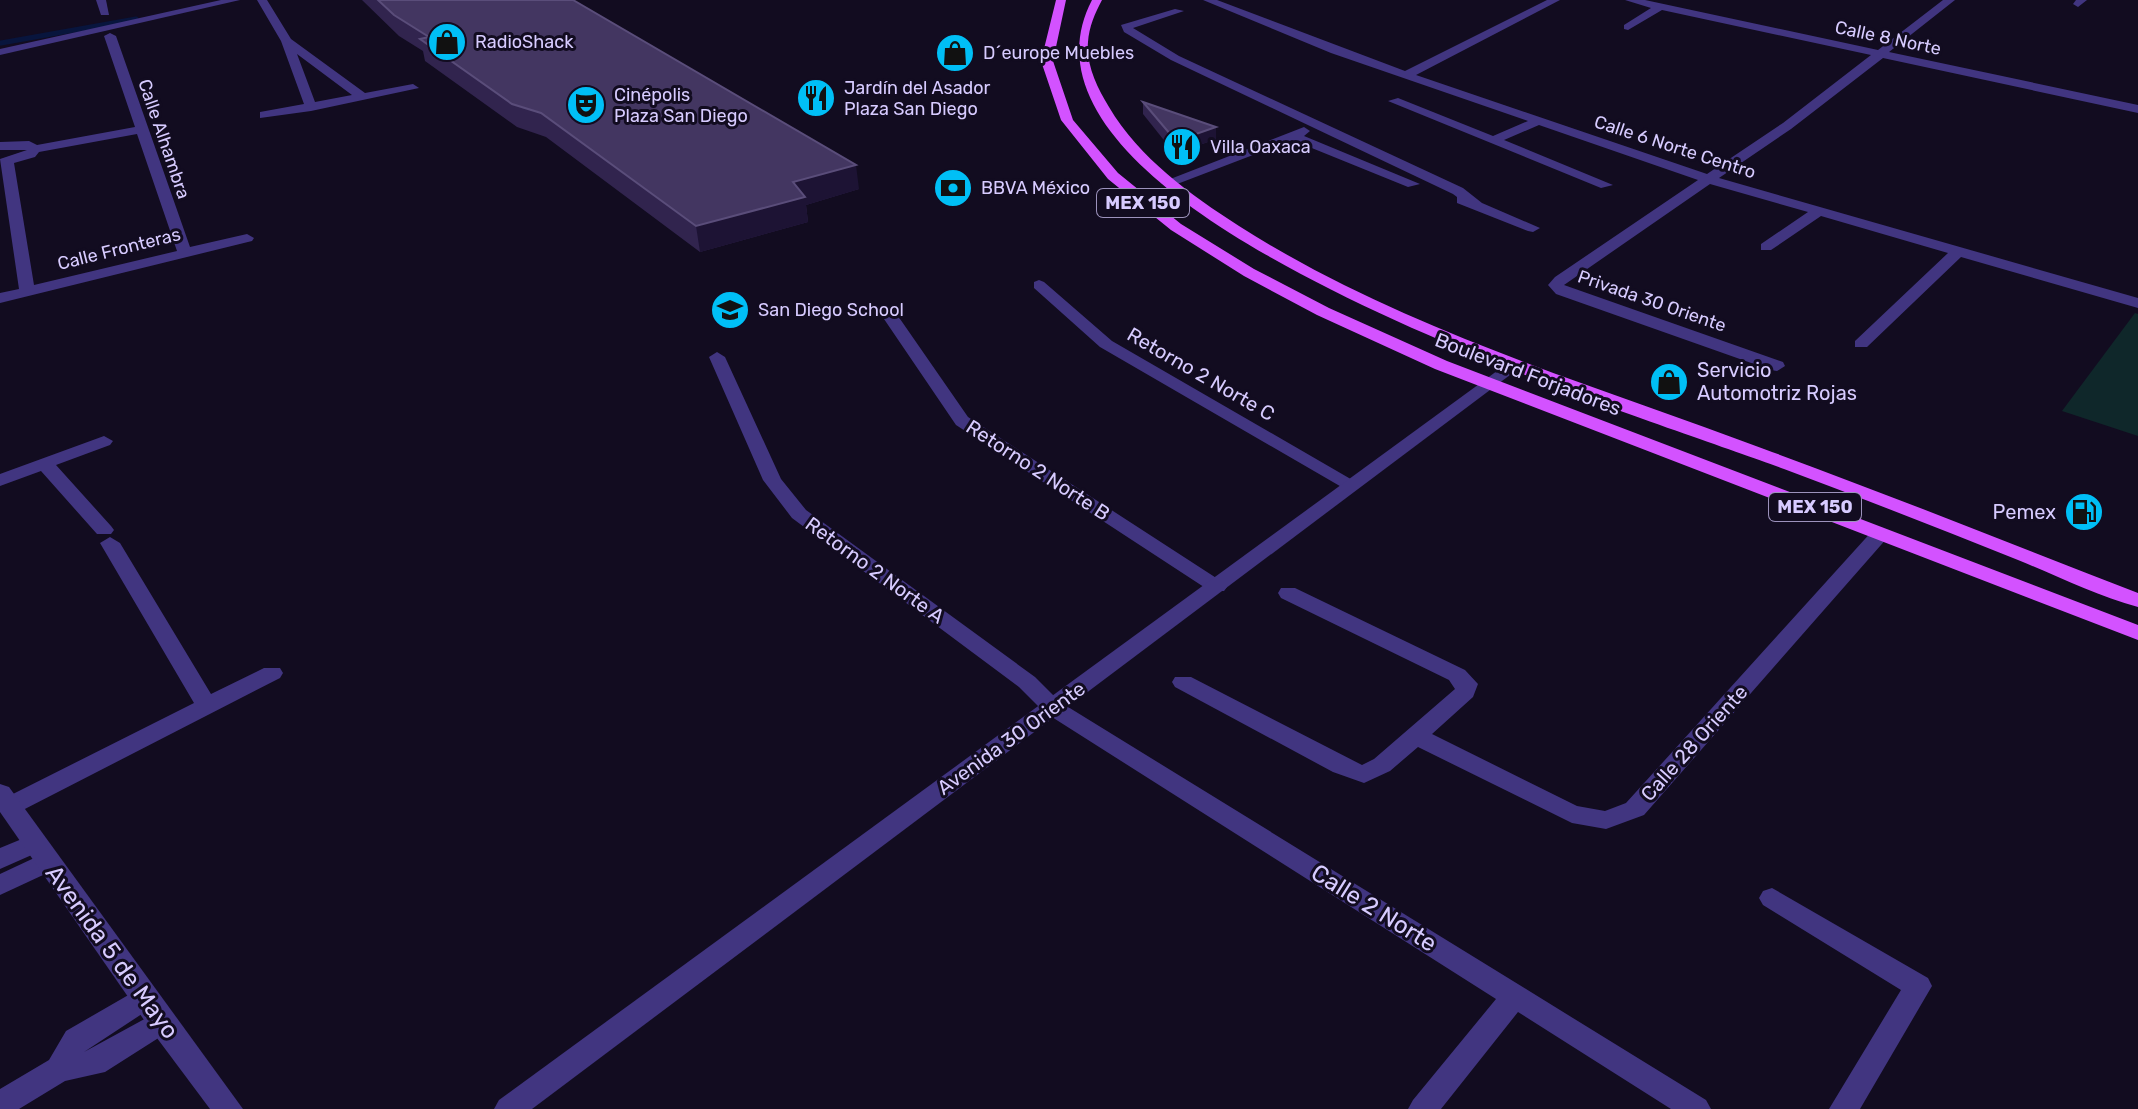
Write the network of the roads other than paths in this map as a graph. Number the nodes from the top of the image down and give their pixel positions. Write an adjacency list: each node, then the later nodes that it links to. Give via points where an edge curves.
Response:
1 (101, 0): 12 (street)
2 (235, 0): 16 (street)
3 (262, 0): 15 (street)
4 (1061, 0): 56 (main road, Boulevard Forjadores / MEX 150, via 1049,35 1049,73 1071,124 1113,176 1210,252 1282,292 1347,325)
5 (1097, 0): 38 (main road, Boulevard Forjadores / MEX 150, via 1080,36 1084,72 1122,137)
6 (1208, 0): 18 (street, Calle 6 Norte Centro)
7 (1555, 0): 18 (street)
8 (1630, 0): 10 (street, Calle 8 Norte)
9 (1950, 0): 17 (street)
10 (1660, 7): 13 (street); 17 (street, Calle 8 Norte)
11 (1179, 11): 27 (street, via 1126,25 1175,58)
12 (105, 13)
13 (1628, 27)
14 (110, 36): 28 (street, Calle Alhambra)
15 (287, 41): 20 (street); 22 (street)
16 (0, 52)
17 (1879, 55): 23 (street, Calle 8 Norte); 37 (street)
18 (1405, 76): 25 (street, Calle 6 Norte Centro)
19 (413, 88): 20 (street)
20 (362, 97): 22 (street)
21 (1394, 101): 29 (street)
22 (311, 107): 24 (street)
23 (2138, 109)
24 (264, 115)
25 (1521, 115): 26 (street, Calle 6 Norte Centro); 29 (street)
26 (1539, 121): 31 (street); 37 (street, Calle 6 Norte Centro)
27 (1319, 126): 30 (street); 35 (street)
28 (142, 129): 33 (street); 46 (street, Calle Alhambra)
29 (1479, 134): 31 (street)
30 (1291, 135): 36 (street); 38 (street)
31 (1494, 140): 39 (street)
32 (0, 145): 33 (street)
33 (35, 149): 34 (street)
34 (4, 162): 48 (street)
35 (1410, 168): 36 (street); 40 (street)
36 (1390, 174): 40 (street)
37 (1711, 180): 41 (street, Calle 6 Norte Centro); 55 (street, Privada 30 Oriente, via 1556,285)
38 (1167, 183): 54 (main road, Boulevard Forjadores / MEX 150, via 1265,252 1384,311)
39 (1606, 185)
40 (1475, 203): 42 (street)
41 (1818, 212): 44 (street); 45 (street, Calle 6 Norte Centro)
42 (1533, 228)
43 (247, 238): 46 (street, Calle Fronteras)
44 (1766, 247)
45 (1958, 251): 50 (street, Calle 6 Norte Centro); 52 (street)
46 (185, 253): 48 (street, Calle Fronteras)
47 (1039, 285): 60 (street, Retorno 2 Norte C, via 1106,344)
48 (27, 292): 49 (street, Calle Fronteras)
49 (0, 298)
50 (2138, 303)
51 (892, 319): 62 (street, Retorno 2 Norte B, via 962,421)
52 (1861, 344)
53 (717, 357): 69 (street, Retorno 2 Norte A, via 772,480 799,514 1027,682)
54 (1512, 365): 56 (street, Avenida 30 Oriente); 64 (main road, Boulevard Forjadores / MEX 150, via 1719,438)
55 (1777, 366)
56 (1490, 383): 60 (street, Avenida 30 Oriente); 61 (main road, Boulevard Forjadores / MEX 150)
57 (104, 441): 58 (street)
58 (44, 463): 59 (street); 68 (street, via 107,536)
59 (0, 480)
60 (1352, 485): 62 (street, Avenida 30 Oriente)
61 (1881, 533): 65 (main road, Boulevard Forjadores / MEX 150); 70 (street, Calle 28 Oriente, via 1635,809 1606,820 1572,814)
62 (1217, 587): 69 (street, Avenida 30 Oriente)
63 (1288, 593): 70 (street, via 1467,684 1465,692)
64 (2138, 600)
65 (2138, 633)
66 (272, 673): 68 (street)
67 (1183, 682): 70 (street, via 1364,774)
68 (207, 706): 71 (street)
69 (1052, 707): 76 (street, Calle 2 Norte); 82 (street, Avenida 30 Oriente)
70 (1416, 736)
71 (5, 800): 72 (street, Avenida 5 de Mayo)
72 (40, 852): 73 (street); 74 (street); 77 (street, Avenida 5 de Mayo)
73 (0, 859)
74 (0, 885)
75 (1772, 898): 85 (street, via 1918,986)
76 (1515, 996): 83 (street); 84 (street, Calle 2 Norte)
77 (144, 998): 78 (street, Avenida 5 de Mayo); 79 (street, via 76,1040)
78 (161, 1022): 79 (street, via 95,1063); 81 (street, Avenida 5 de Mayo)
79 (59, 1069): 80 (street)
80 (0, 1105)
81 (228, 1109)
82 (509, 1109)
83 (1423, 1109)
84 (1696, 1109)
85 (1844, 1109)

